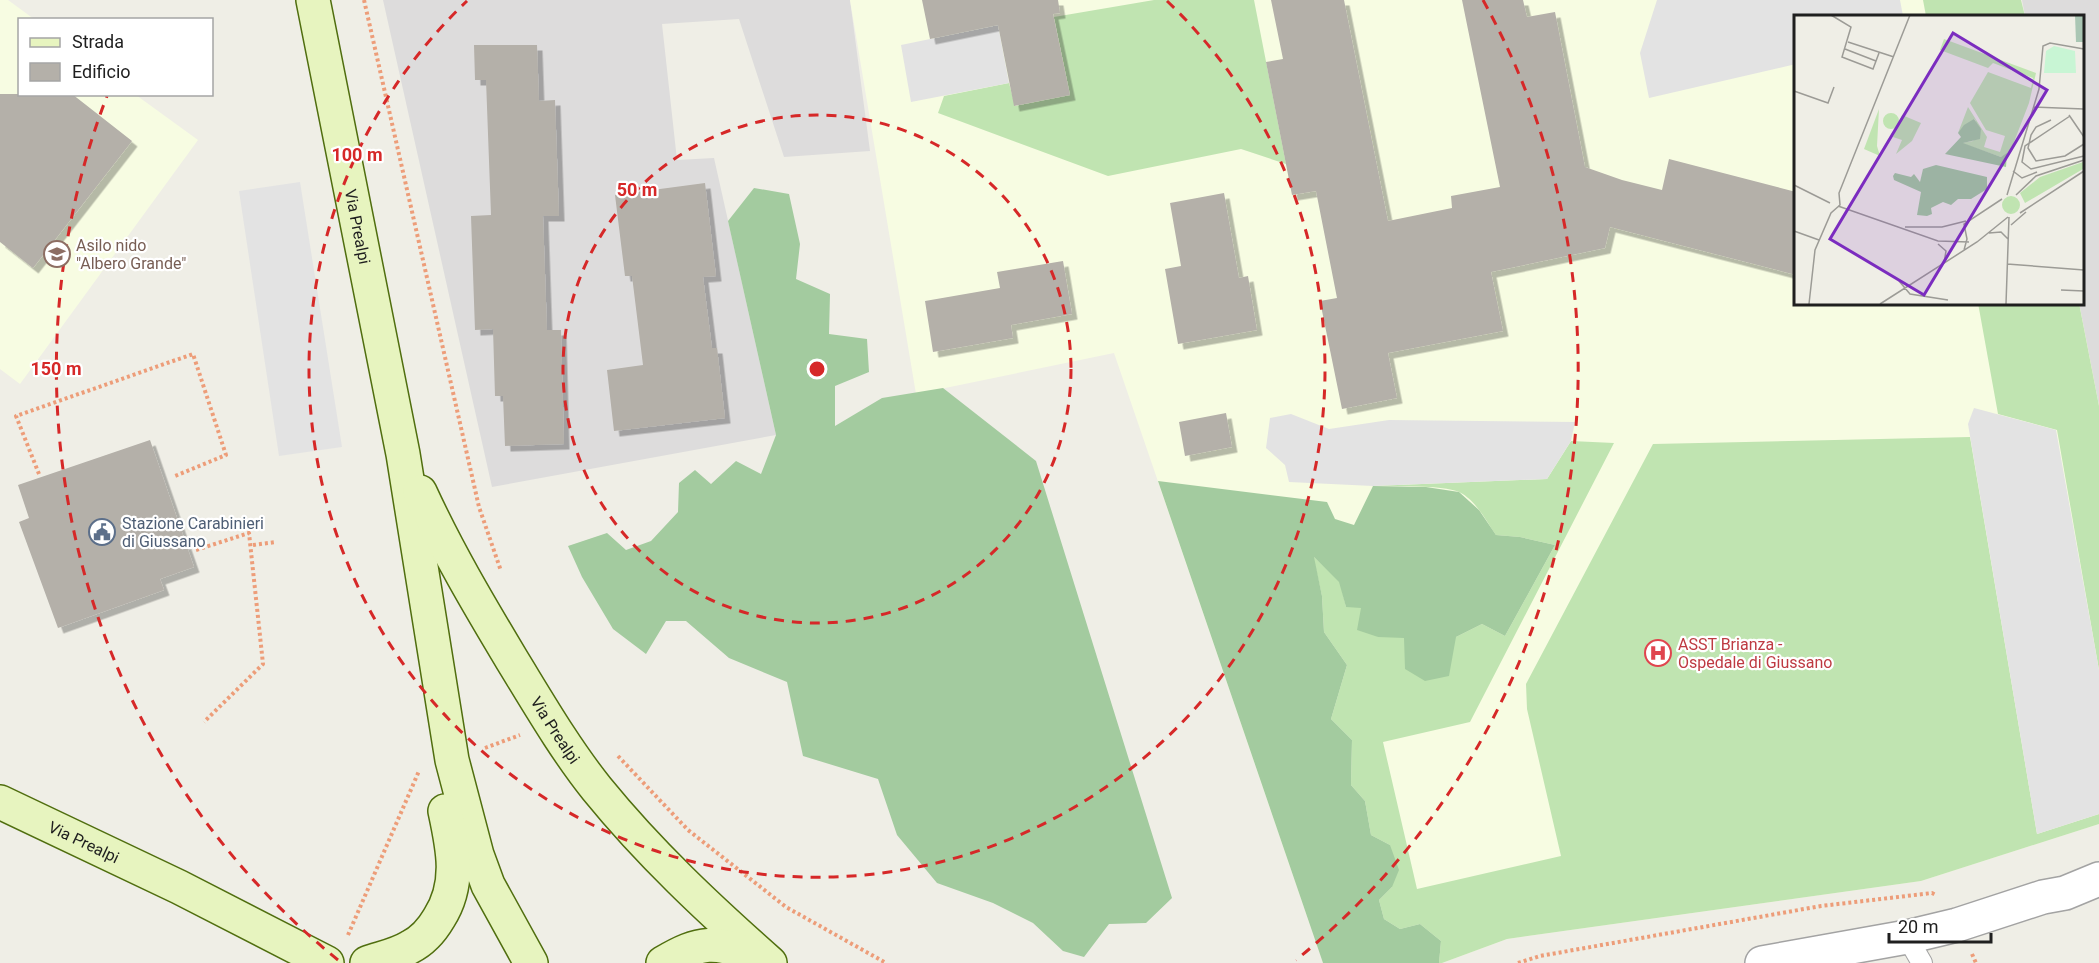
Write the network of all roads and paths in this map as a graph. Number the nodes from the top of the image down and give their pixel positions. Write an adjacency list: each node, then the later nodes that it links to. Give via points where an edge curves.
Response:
1 (313, 0): 3 (street, Via Prealpi)
2 (364, 0): 9 (path, via 479,507)
3 (403, 454): 10 (street, Via Prealpi); 23 (street, Via Prealpi, via 461,574 551,723 596,788 646,846)
4 (39, 474): 5 (path, via 16,416 193,354 226,455)
5 (175, 476)
6 (276, 542): 7 (path)
7 (253, 545)
8 (196, 550): 11 (path, via 249,533 264,664)
9 (504, 579)
10 (439, 684): 20 (street, Via Prealpi, via 436,765 454,862 453,886 446,909 432,930 411,947); 21 (street, Via Prealpi, via 452,760 477,855 488,885)
11 (204, 722)
12 (524, 734): 14 (path)
13 (611, 749): 24 (path, via 688,830 786,907)
14 (481, 750)
15 (419, 771): 20 (path)
16 (0, 802): 20 (street, Via Prealpi, via 179,887)
17 (2099, 879): 18 (street)
18 (1957, 925): 19 (street); 25 (path, via 1944,900 1932,892 1821,906); 27 (path)
19 (1914, 950): 26 (street)
20 (346, 956)
21 (531, 963)
22 (663, 963): 23 (street, Via Prealpi, via 693,947 719,944)
23 (769, 963)
24 (886, 963)
25 (1518, 963)
26 (1762, 963)
27 (1976, 963)

